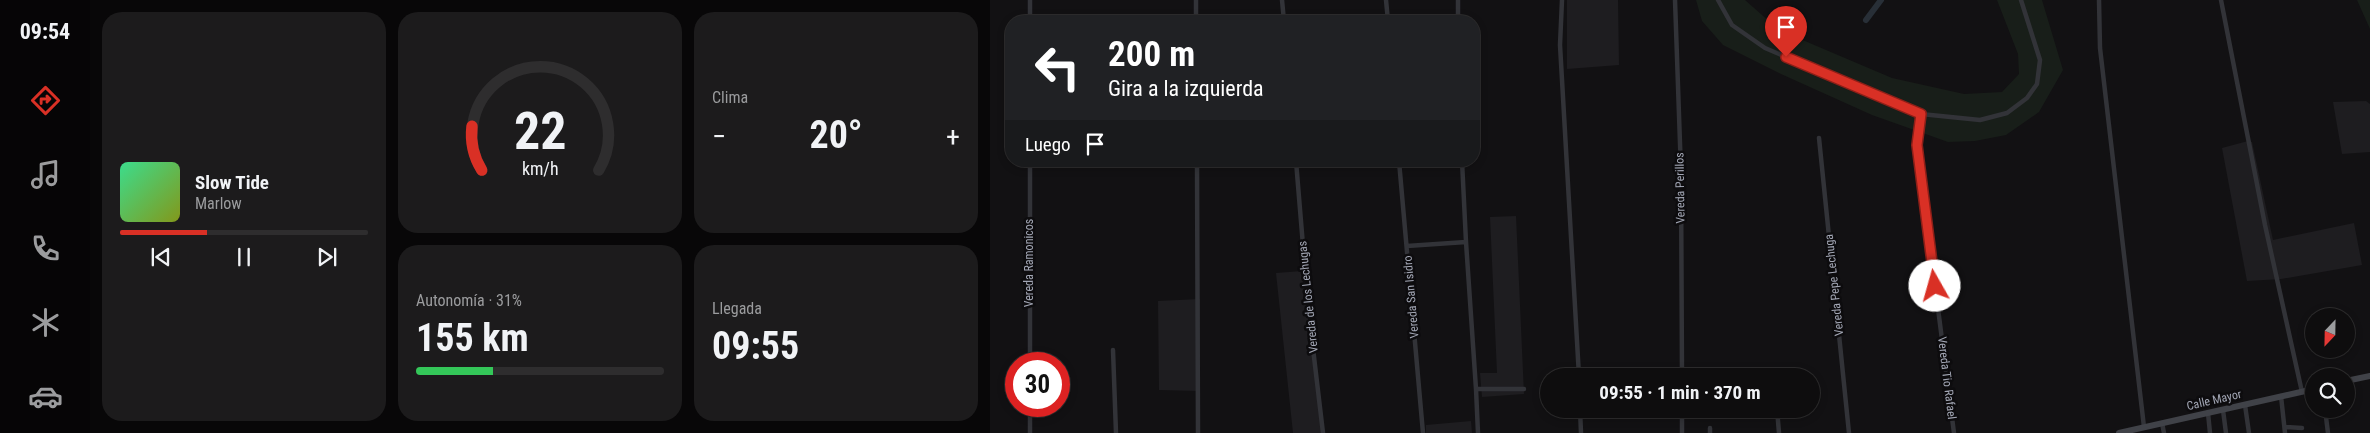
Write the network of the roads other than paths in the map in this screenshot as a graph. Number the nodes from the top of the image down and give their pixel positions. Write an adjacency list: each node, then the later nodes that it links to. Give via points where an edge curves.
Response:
1 (1030, 0): 12 (street)
2 (1196, 0): 13 (street)
3 (1282, 0): 14 (street)
4 (1386, 0): 15 (street)
5 (1458, 0): 16 (street)
6 (1562, 0): 28 (street, via 1560,45)
7 (1675, 0): 29 (street, Vereda Perillos, via 1681,172)
8 (1718, 0): 17 (street, via 1732,24 1765,48)
9 (2021, 0): 17 (street, via 2040,60 2037,84 2027,98 2007,113 1980,120)
10 (2100, 0): 46 (street, via 2100,48)
11 (2220, 0): 35 (street, via 2264,225)
12 (1030, 15)
13 (1196, 15)
14 (1283, 15)
15 (1387, 15)
16 (1458, 15)
17 (1921, 114): 59 (street, Vereda Tio Rafael, via 1917,145)
18 (1819, 138): 58 (street, Vereda Pepe Lechuga)
19 (1030, 167): 27 (street, Vereda Ramonicos)
20 (1197, 167): 51 (street)
21 (1296, 167): 52 (street, Vereda de los Lechugas)
22 (1399, 167): 25 (street, Vereda San Isidro)
23 (1462, 167): 24 (street)
24 (1466, 242): 25 (street); 32 (street)
25 (1407, 246): 53 (street, Vereda San Isidro)
26 (1113, 350): 50 (street)
27 (1030, 352)
28 (1578, 368)
29 (1682, 368)
30 (2370, 376): 31 (main road)
31 (2355, 379)
32 (1476, 389): 33 (street); 54 (street)
33 (1524, 389)
34 (2305, 391): 35 (main road, Calle Mayor)
35 (2302, 392): 36 (main road, Calle Mayor)
36 (2281, 396): 37 (main road, Calle Mayor); 47 (street)
37 (2245, 405): 38 (main road, Calle Mayor); 64 (street)
38 (2223, 410): 39 (main road, Calle Mayor); 63 (street)
39 (2208, 413): 45 (main road, Calle Mayor); 62 (street)
40 (1030, 417): 49 (street)
41 (1580, 418): 55 (street)
42 (1682, 418): 56 (street)
43 (1778, 418): 57 (street)
44 (2326, 418): 66 (street)
45 (2162, 424): 46 (main road, Calle Mayor); 61 (street)
46 (2144, 427): 60 (main road, Calle Mayor)
47 (2285, 427): 48 (street); 65 (street)
48 (2302, 428)
49 (1030, 433)
50 (1116, 433)
51 (1198, 433)
52 (1323, 433)
53 (1423, 433)
54 (1478, 433)
55 (1581, 433)
56 (1682, 433)
57 (1779, 433)
58 (1849, 433)
59 (1954, 433)
60 (2120, 433)
61 (2164, 433)
62 (2210, 433)
63 (2226, 433)
64 (2249, 433)
65 (2285, 433)
66 (2328, 433)

